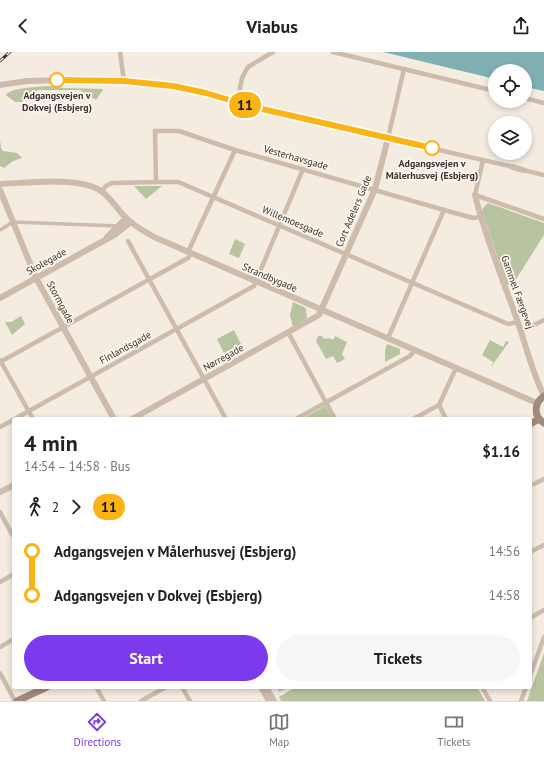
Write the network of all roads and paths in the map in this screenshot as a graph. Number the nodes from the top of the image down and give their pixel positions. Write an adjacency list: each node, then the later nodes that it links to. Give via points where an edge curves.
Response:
1 (120, 52): 5 (street)
2 (273, 52): 9 (street, via 248,67 242,78)
3 (332, 52): 4 (street)
4 (404, 69): 7 (street); 11 (street, Cort Adelers Gade)
5 (124, 81): 6 (street, via 49,80); 9 (street, via 173,86)
6 (0, 85)
7 (488, 89)
8 (532, 100): 10 (street)
9 (237, 103): 11 (street)
10 (544, 103)
11 (388, 138): 12 (street); 22 (street, Cort Adelers Gade)
12 (404, 142): 13 (street)
13 (413, 144): 15 (street)
14 (235, 150): 17 (street, Vesterhavsgade); 20 (street, Vesterhavsgade, via 179,131 155,131); 26 (street)
15 (483, 160): 16 (street); 25 (street)
16 (513, 167): 18 (street)
17 (303, 169): 22 (street, Vesterhavsgade); 33 (street)
18 (523, 170): 19 (street)
19 (544, 175)
20 (156, 182): 24 (street, Willemoesgade, via 112,184); 26 (street, Willemoesgade, via 178,182)
21 (0, 184): 24 (street, Strandbygade, via 77,183 87,184)
22 (375, 189): 27 (street, Vesterhavsgade); 39 (street, Cort Adelers Gade)
23 (0, 190): 31 (street, Stormgade)
24 (102, 191): 29 (street, Strandbygade)
25 (475, 195): 28 (street, Gammel Færgevej); 30 (street)
26 (214, 197): 33 (street, Willemoesgade); 38 (street)
27 (444, 210): 28 (street, Vesterhavsgade, via 474,218); 43 (street)
28 (480, 217): 47 (street, Gammel Færgevej)
29 (126, 218): 32 (street, Strandbygade); 34 (street, Skolegade)
30 (544, 219)
31 (13, 222): 34 (street); 35 (street); 40 (street, Stormgade)
32 (131, 222): 37 (street, Skolegade); 38 (street, Strandbygade, via 154,237)
33 (280, 225): 39 (street, Willemoesgade); 42 (street)
34 (119, 226): 37 (street, Skolegade)
35 (0, 230)
36 (128, 241): 41 (street)
37 (101, 242): 40 (street, Skolegade)
38 (189, 253): 41 (street, via 188,258); 42 (street, Strandbygade)
39 (346, 253): 43 (street, Willemoesgade); 45 (street, Cort Adelers Gade)
40 (36, 278): 44 (street, Skolegade); 48 (street, Stormgade)
41 (149, 280): 48 (street); 49 (street)
42 (257, 282): 45 (street, Strandbygade); 49 (street, Finlandsgade, via 251,288)
43 (412, 282): 47 (street, Willemoesgade, via 508,324); 52 (street)
44 (0, 298)
45 (322, 310): 51 (street, Nørregade, via 312,320); 52 (street, Strandbygade)
46 (544, 320): 50 (street)
47 (518, 322): 50 (street, Gammel Færgevej)
48 (63, 328): 54 (street); 56 (street, Stormgade)
49 (176, 329): 56 (street, Finlandsgade); 57 (street)
50 (521, 330): 58 (street, Gammel Færgevej)
51 (288, 332): 57 (street, Nørregade); 59 (street)
52 (388, 338): 53 (street, Strandbygade)
53 (415, 350): 55 (street, Strandbygade); 59 (street, via 410,356)
54 (0, 361): 62 (street)
55 (456, 368): 60 (street, Strandbygade); 61 (street)
56 (90, 377): 62 (street, Finlandsgade); 65 (street, Stormgade)
57 (204, 379): 66 (street, Nørregade); 67 (street)
58 (544, 396): 60 (main road)
59 (326, 402): 68 (street); 69 (street)
60 (537, 403): 72 (main road)
61 (439, 405): 70 (street); 71 (street)
62 (28, 411): 63 (street, Finlandsgade); 64 (street)
63 (18, 417)
64 (32, 417)
65 (113, 417)
66 (136, 417)
67 (225, 417)
68 (300, 417)
69 (334, 417)
70 (417, 417)
71 (445, 417)
72 (540, 419)
73 (12, 420): 74 (street, Finlandsgade)
74 (0, 427)
75 (544, 479): 76 (street)
76 (534, 484)
77 (12, 486): 78 (street)
78 (0, 492)
79 (0, 512): 80 (street)
80 (12, 534)
81 (544, 544): 82 (street)
82 (532, 551)
83 (12, 575): 84 (street)
84 (0, 582)
85 (544, 610): 86 (street)
86 (532, 617)
87 (544, 637): 90 (street)
88 (12, 641): 89 (street)
89 (0, 647)
90 (532, 670)
91 (0, 673): 100 (street)
92 (44, 689): 100 (main road); 101 (main road)
93 (97, 689): 102 (street)
94 (162, 689): 103 (street)
95 (183, 689): 104 (street)
96 (262, 689): 105 (street)
97 (267, 689): 106 (street)
98 (483, 689): 107 (street)
99 (525, 689): 108 (street)
100 (16, 701)
101 (27, 701)
102 (104, 701)
103 (141, 701)
104 (190, 701)
105 (269, 701)
106 (274, 701)
107 (490, 701)
108 (521, 701)

